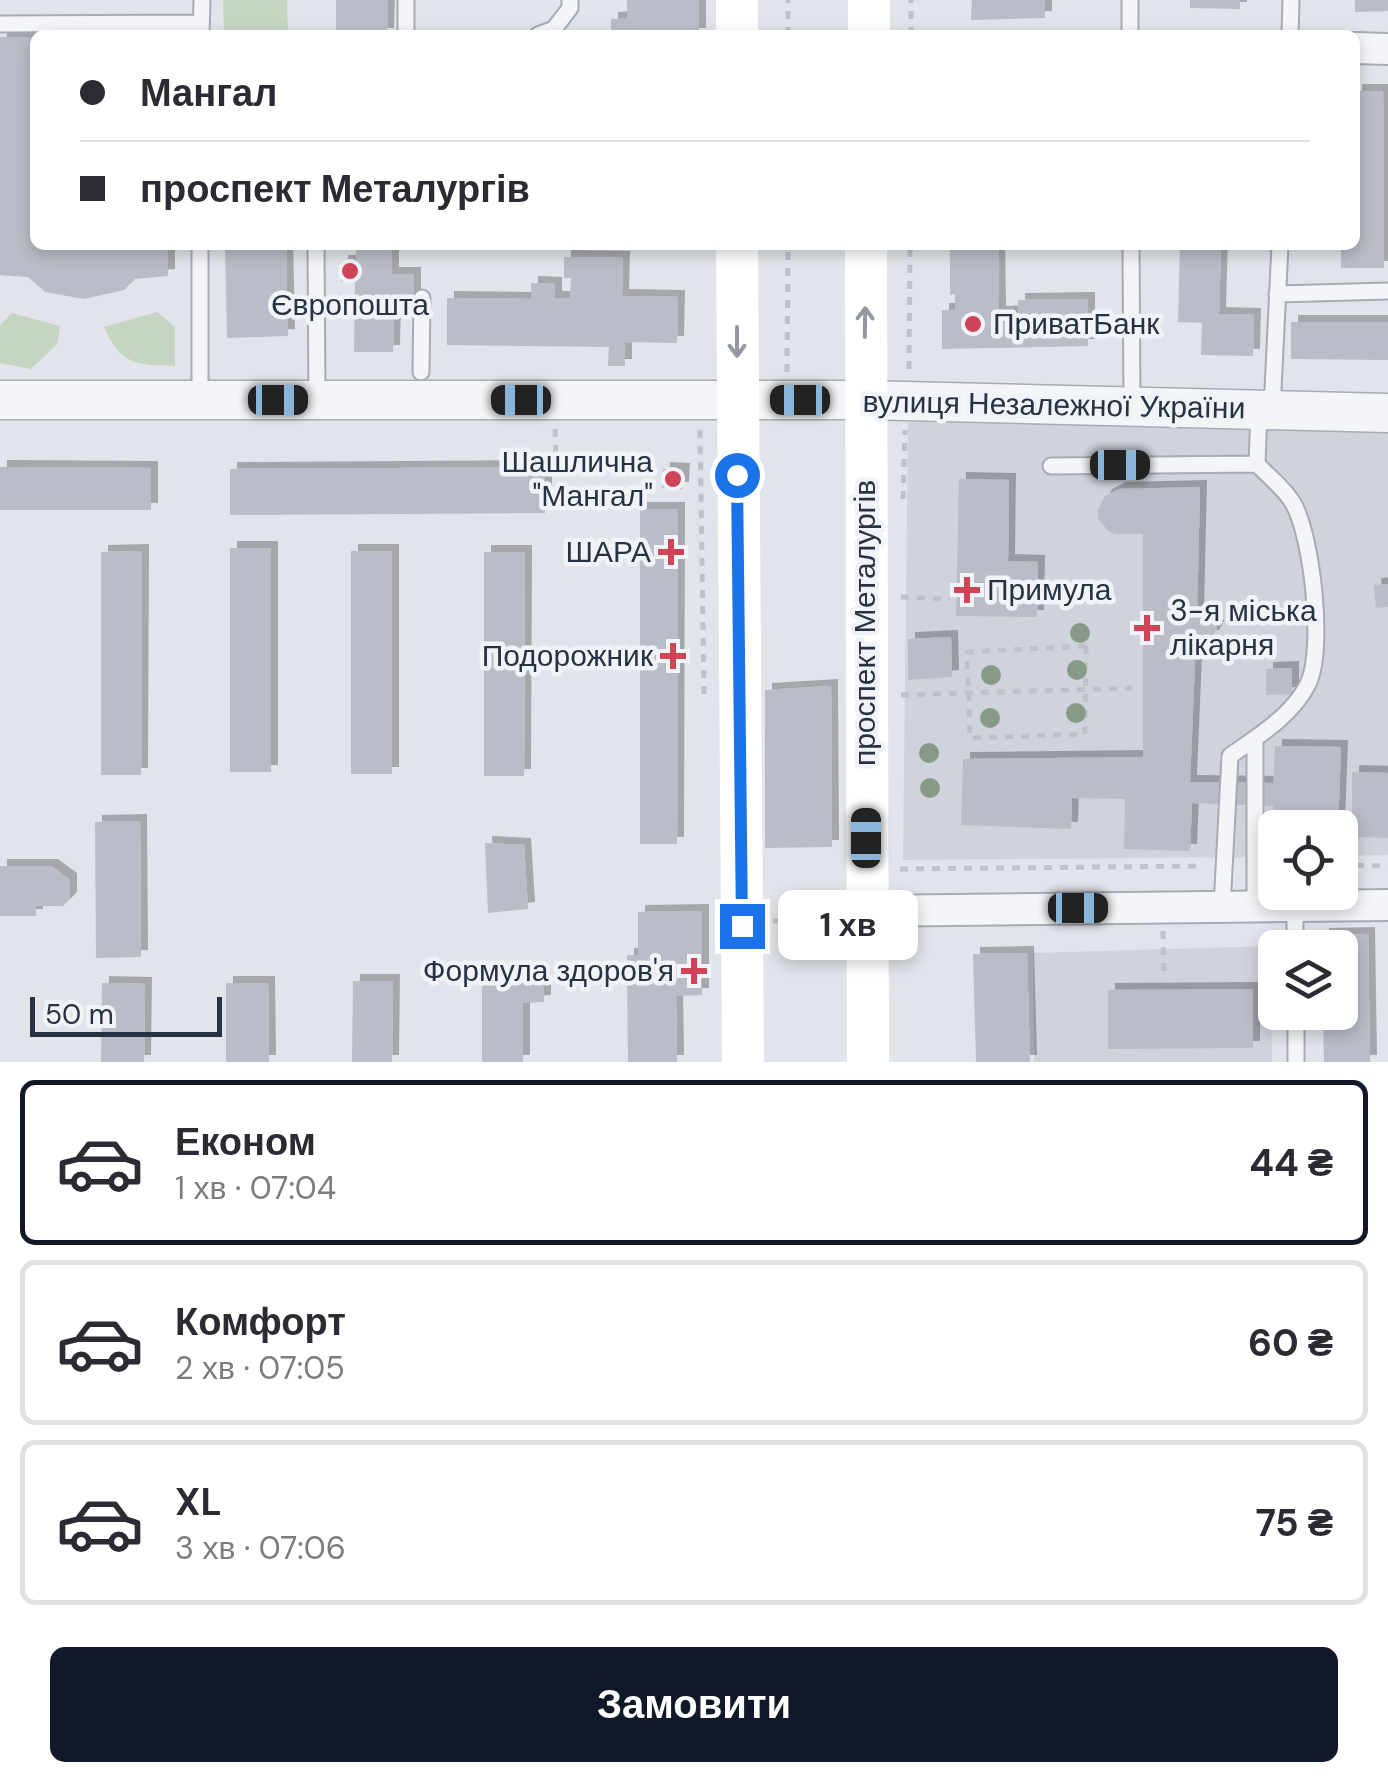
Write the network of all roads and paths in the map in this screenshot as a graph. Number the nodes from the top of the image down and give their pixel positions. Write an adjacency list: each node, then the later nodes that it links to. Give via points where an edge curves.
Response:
1 (202, 0): 11 (lane)
2 (406, 0): 12 (lane)
3 (570, 0): 13 (lane)
4 (736, 0): 14 (main road)
5 (788, 0): 15 (path)
6 (870, 0): 16 (main road)
7 (911, 0): 17 (path)
8 (1130, 0): 18 (lane)
9 (1291, 0): 19 (lane)
10 (0, 24): 11 (lane)
11 (201, 29)
12 (406, 30)
13 (551, 30)
14 (736, 30)
15 (788, 30)
16 (869, 30)
17 (911, 30)
18 (1130, 30)
19 (1290, 30)
20 (1360, 48): 21 (street)
21 (1388, 48)
22 (200, 250): 36 (lane)
23 (316, 250): 37 (lane)
24 (735, 250): 38 (main road, one-way to 38)
25 (788, 250): 34 (path)
26 (866, 250): 39 (main road, проспект Металургів, one-way to 26)
27 (910, 250): 40 (path)
28 (1131, 250): 41 (lane)
29 (1280, 250): 31 (lane)
30 (1388, 291): 31 (lane)
31 (1278, 294): 42 (lane)
32 (422, 298): 33 (lane)
33 (421, 372)
34 (787, 386)
35 (0, 400): 36 (street, вулиця Незалежної України)
36 (200, 400): 37 (street, вулиця Незалежної України)
37 (317, 400): 38 (street, вулиця Незалежної України)
38 (718, 400): 39 (street, вулиця Незалежної України); 53 (path); 65 (main road)
39 (864, 400): 40 (street, вулиця Незалежної України); 64 (main road, проспект Металургів)
40 (906, 402): 41 (street, вулиця Незалежної України); 46 (path)
41 (1132, 406): 42 (street, вулиця Незалежної України)
42 (1266, 410): 43 (street, вулиця Незалежної України); 44 (lane)
43 (1388, 412)
44 (1257, 464): 45 (lane); 54 (lane, via 1294,504 1308,555 1317,642 1308,683)
45 (1051, 466)
46 (903, 508)
47 (901, 597): 48 (path)
48 (950, 599)
49 (1132, 688): 50 (path)
50 (1086, 689): 51 (path); 51 (path, via 1086,646 967,652); 51 (path, via 1085,734 970,738)
51 (968, 693): 52 (path)
52 (900, 694)
53 (704, 711)
54 (1255, 739): 55 (lane, via 1230,756); 62 (lane)
55 (1224, 866): 58 (path); 61 (lane)
56 (1358, 866): 57 (path)
57 (1388, 866)
58 (896, 869)
59 (1358, 905): 60 (street)
60 (1388, 905)
61 (1222, 907): 62 (street); 64 (street)
62 (1255, 907): 63 (street)
63 (1258, 907)
64 (856, 916): 65 (path); 69 (main road, проспект Металургів)
65 (749, 923): 67 (main road); 68 (lane)
66 (1296, 1030): 70 (lane)
67 (743, 1062)
68 (759, 1062)
69 (868, 1062)
70 (1296, 1062)

